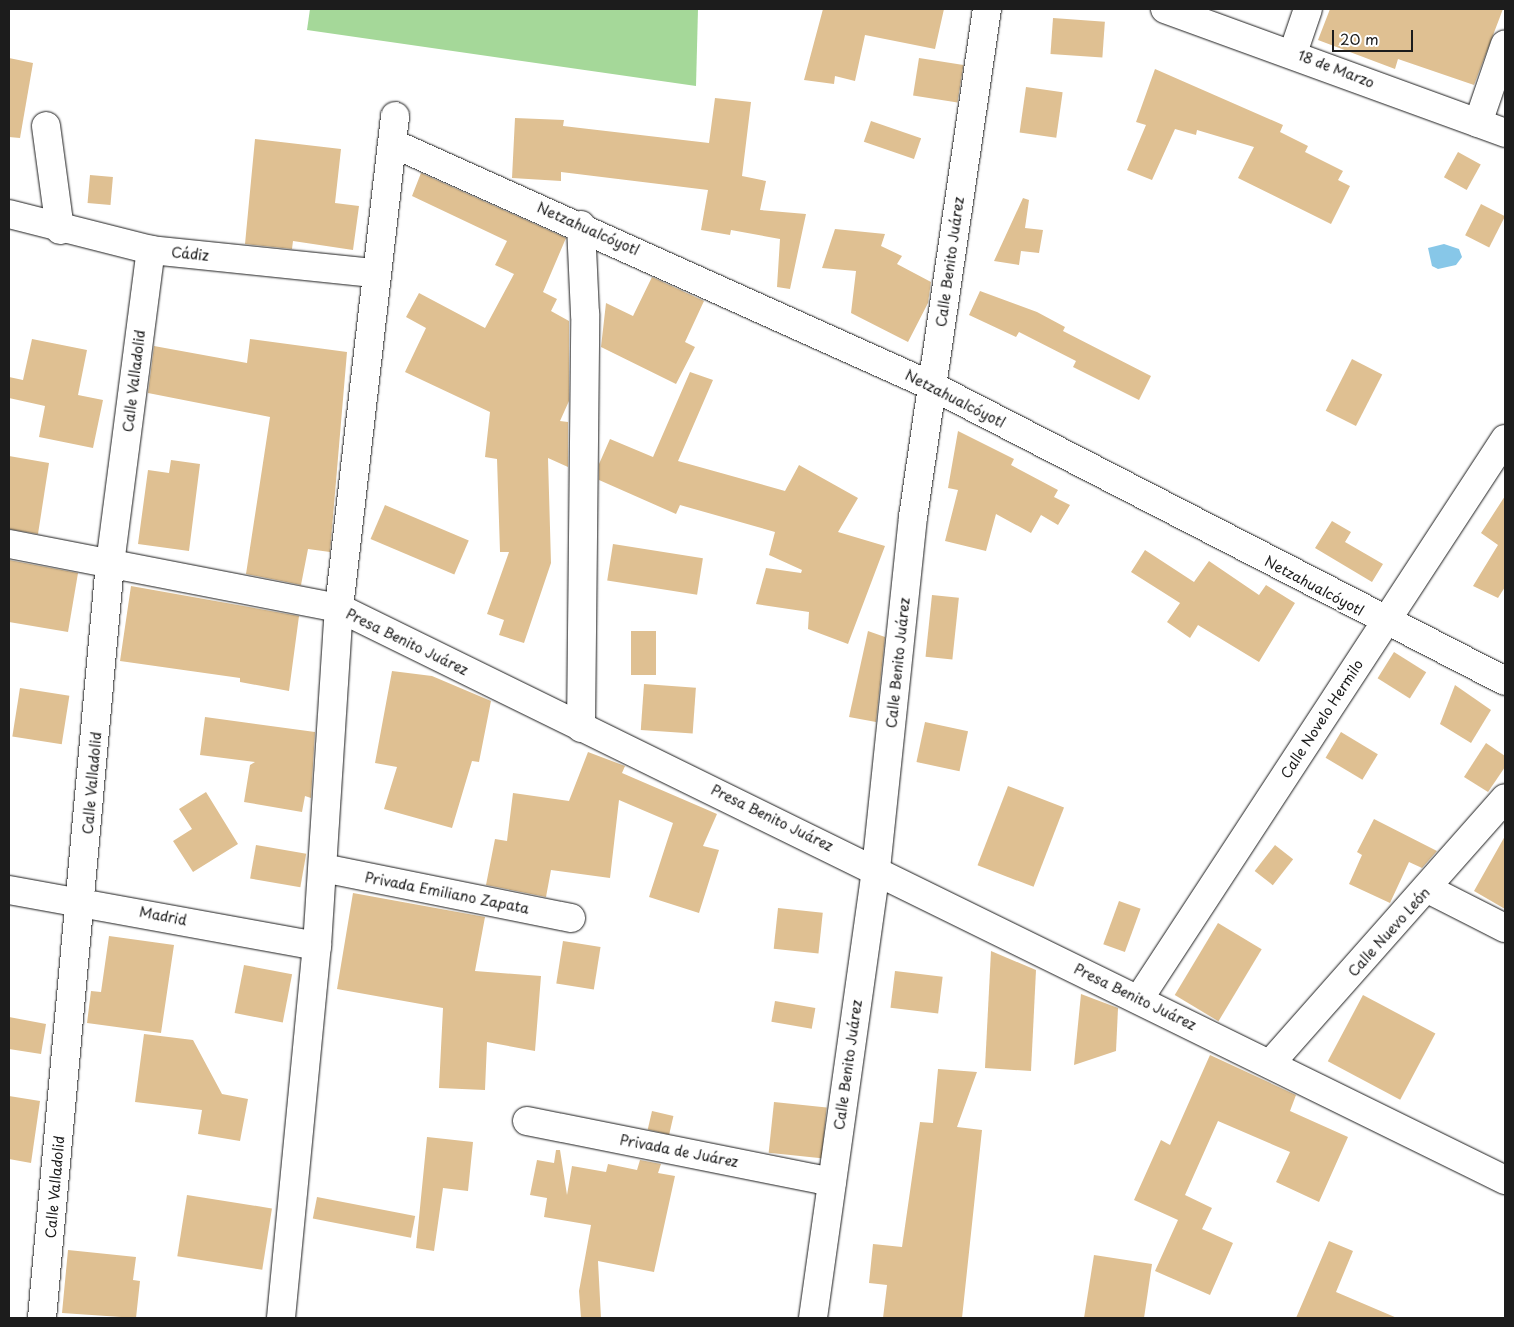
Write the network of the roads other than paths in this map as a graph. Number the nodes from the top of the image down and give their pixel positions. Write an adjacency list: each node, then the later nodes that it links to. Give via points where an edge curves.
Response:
1 (987, 9): 16 (street, Calle Benito Juárez)
2 (1165, 9): 5 (street, 18 de Marzo)
3 (1308, 9): 5 (street)
4 (1505, 44): 7 (street)
5 (1293, 53): 7 (street, 18 de Marzo)
6 (395, 116): 10 (street)
7 (1478, 123): 9 (street, 18 de Marzo)
8 (46, 126): 13 (street)
9 (1505, 133)
10 (392, 143): 12 (street, Netzahualcóyotl); 15 (street)
11 (9, 214): 13 (street, Cádiz)
12 (581, 225): 16 (street, Netzahualcóyotl); 23 (street, via 584,324)
13 (60, 230): 14 (street, Cádiz)
14 (151, 250): 15 (street, Cádiz); 19 (street, Calle Valladolid)
15 (374, 273): 20 (street)
16 (932, 386): 21 (street, Netzahualcóyotl); 26 (street, Calle Benito Juárez)
17 (1505, 439): 21 (street, Calle Novelo Hermilo)
18 (9, 544): 19 (street, Presa Benito Juárez)
19 (110, 564): 20 (street, Presa Benito Juárez); 29 (street, Calle Valladolid)
20 (339, 608): 23 (street, Presa Benito Juárez); 25 (street)
21 (1386, 623): 22 (street, Netzahualcóyotl); 33 (street, Calle Novelo Hermilo)
22 (1505, 681)
23 (580, 728): 26 (street, Presa Benito Juárez)
24 (1505, 798): 27 (street, Calle Nuevo León)
25 (323, 868): 30 (street, Privada Emiliano Zapata); 32 (street)
26 (876, 869): 33 (street, Presa Benito Juárez); 37 (street, Calle Benito Juárez)
27 (1428, 889): 31 (street); 34 (street, Calle Nuevo León)
28 (9, 890): 29 (street, Madrid)
29 (82, 901): 32 (street, Madrid); 38 (street, Calle Valladolid)
30 (571, 918)
31 (1505, 928)
32 (316, 946): 39 (street)
33 (1138, 999): 34 (street, Presa Benito Juárez)
34 (1270, 1064): 36 (street, Presa Benito Juárez)
35 (527, 1121): 37 (street, Privada de Juárez)
36 (1505, 1180)
37 (832, 1182): 40 (street, Calle Benito Juárez)
38 (42, 1318)
39 (281, 1318)
40 (813, 1318)

